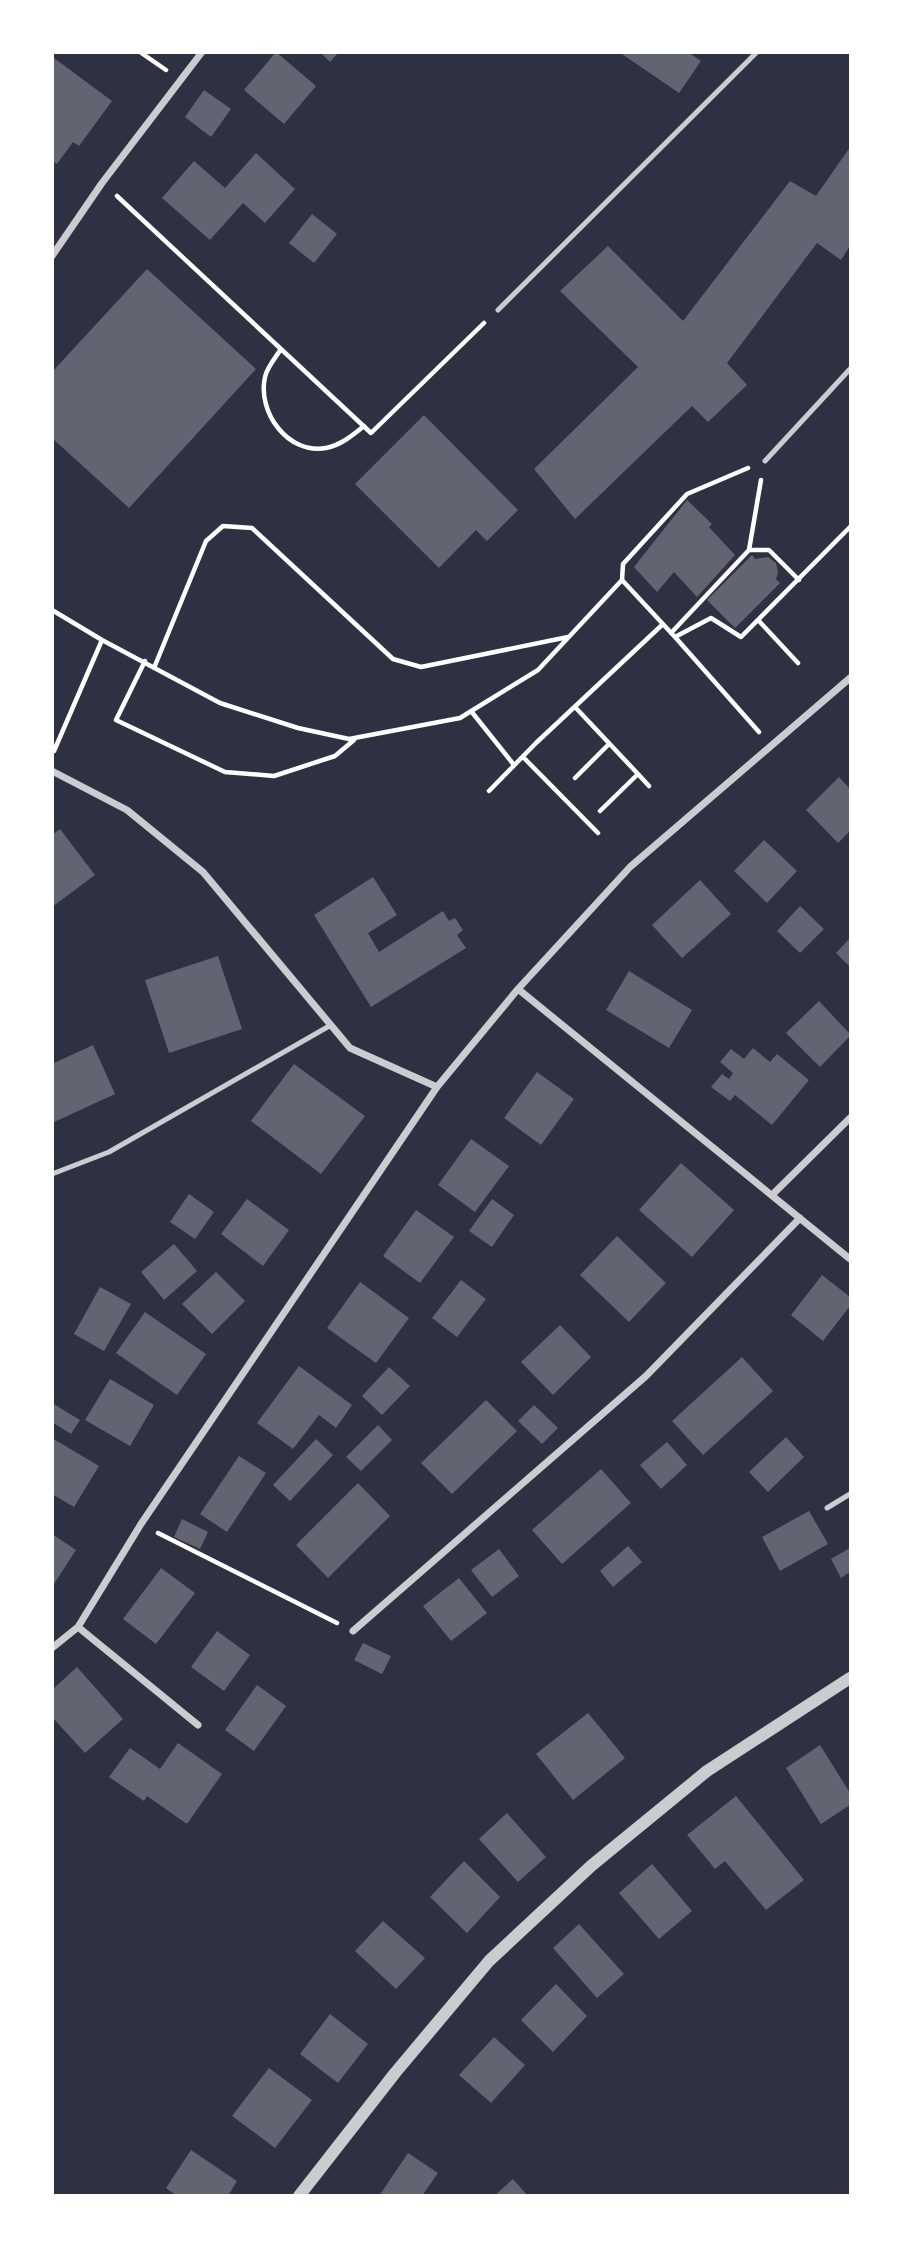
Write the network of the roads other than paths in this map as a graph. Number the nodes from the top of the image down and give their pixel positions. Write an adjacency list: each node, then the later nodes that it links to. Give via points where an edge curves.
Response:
1 (202, 52): 3 (street)
2 (757, 52): 4 (lane)
3 (52, 256)
4 (498, 310)
5 (850, 369): 6 (lane)
6 (765, 461)
7 (850, 678): 9 (street, via 630,867)
8 (52, 771): 10 (street, via 127,810 203,872)
9 (518, 989): 11 (street); 14 (street)
10 (331, 1025): 11 (street, via 350,1048); 13 (lane, via 109,1152)
11 (436, 1087): 19 (street, via 141,1524)
12 (850, 1118): 14 (street)
13 (52, 1174)
14 (772, 1195): 15 (street)
15 (800, 1218): 16 (street); 20 (street, via 646,1376)
16 (850, 1259)
17 (850, 1494): 18 (lane)
18 (827, 1508)
19 (78, 1627): 21 (street); 23 (street)
20 (353, 1631)
21 (52, 1648)
22 (850, 1678): 24 (street, via 707,1771 591,1866 489,1961)
23 (198, 1726)
24 (299, 2196)

